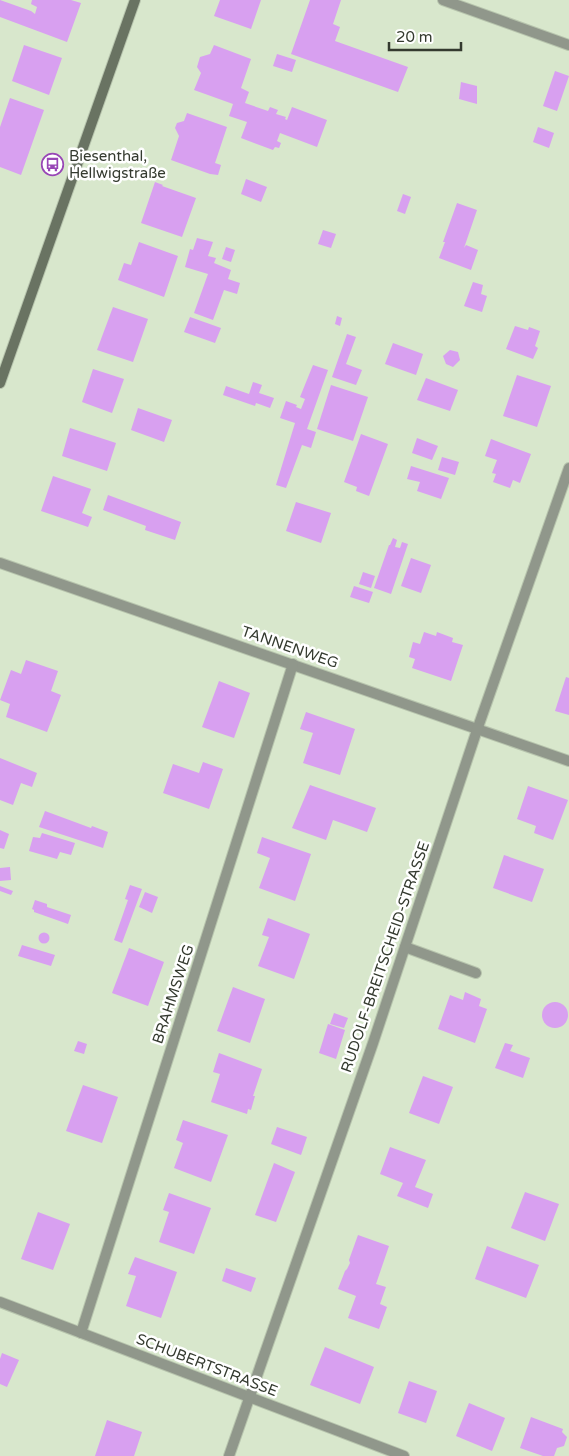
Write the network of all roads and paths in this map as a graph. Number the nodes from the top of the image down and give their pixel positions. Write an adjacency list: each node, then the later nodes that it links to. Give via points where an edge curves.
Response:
1 (135, 0): 4 (main road)
2 (443, 0): 3 (street)
3 (569, 45)
4 (0, 383)
5 (569, 468): 8 (street, RUDOLF-BREITSCHEID-STRASSE)
6 (0, 563): 7 (street, TANNENWEG)
7 (293, 664): 8 (street, TANNENWEG); 13 (street, BRAHMSWEG)
8 (477, 730): 9 (street, TANNENWEG); 10 (street, RUDOLF-BREITSCHEID-STRASSE)
9 (569, 761)
10 (404, 947): 11 (street); 14 (street, RUDOLF-BREITSCHEID-STRASSE)
11 (476, 973)
12 (0, 1302): 13 (street, SCHUBERTSTRASSE)
13 (81, 1333): 14 (street, SCHUBERTSTRASSE)
14 (250, 1398): 15 (street, RUDOLF-BREITSCHEID-STRASSE); 16 (street, SCHUBERTSTRASSE)
15 (229, 1456)
16 (404, 1456)

